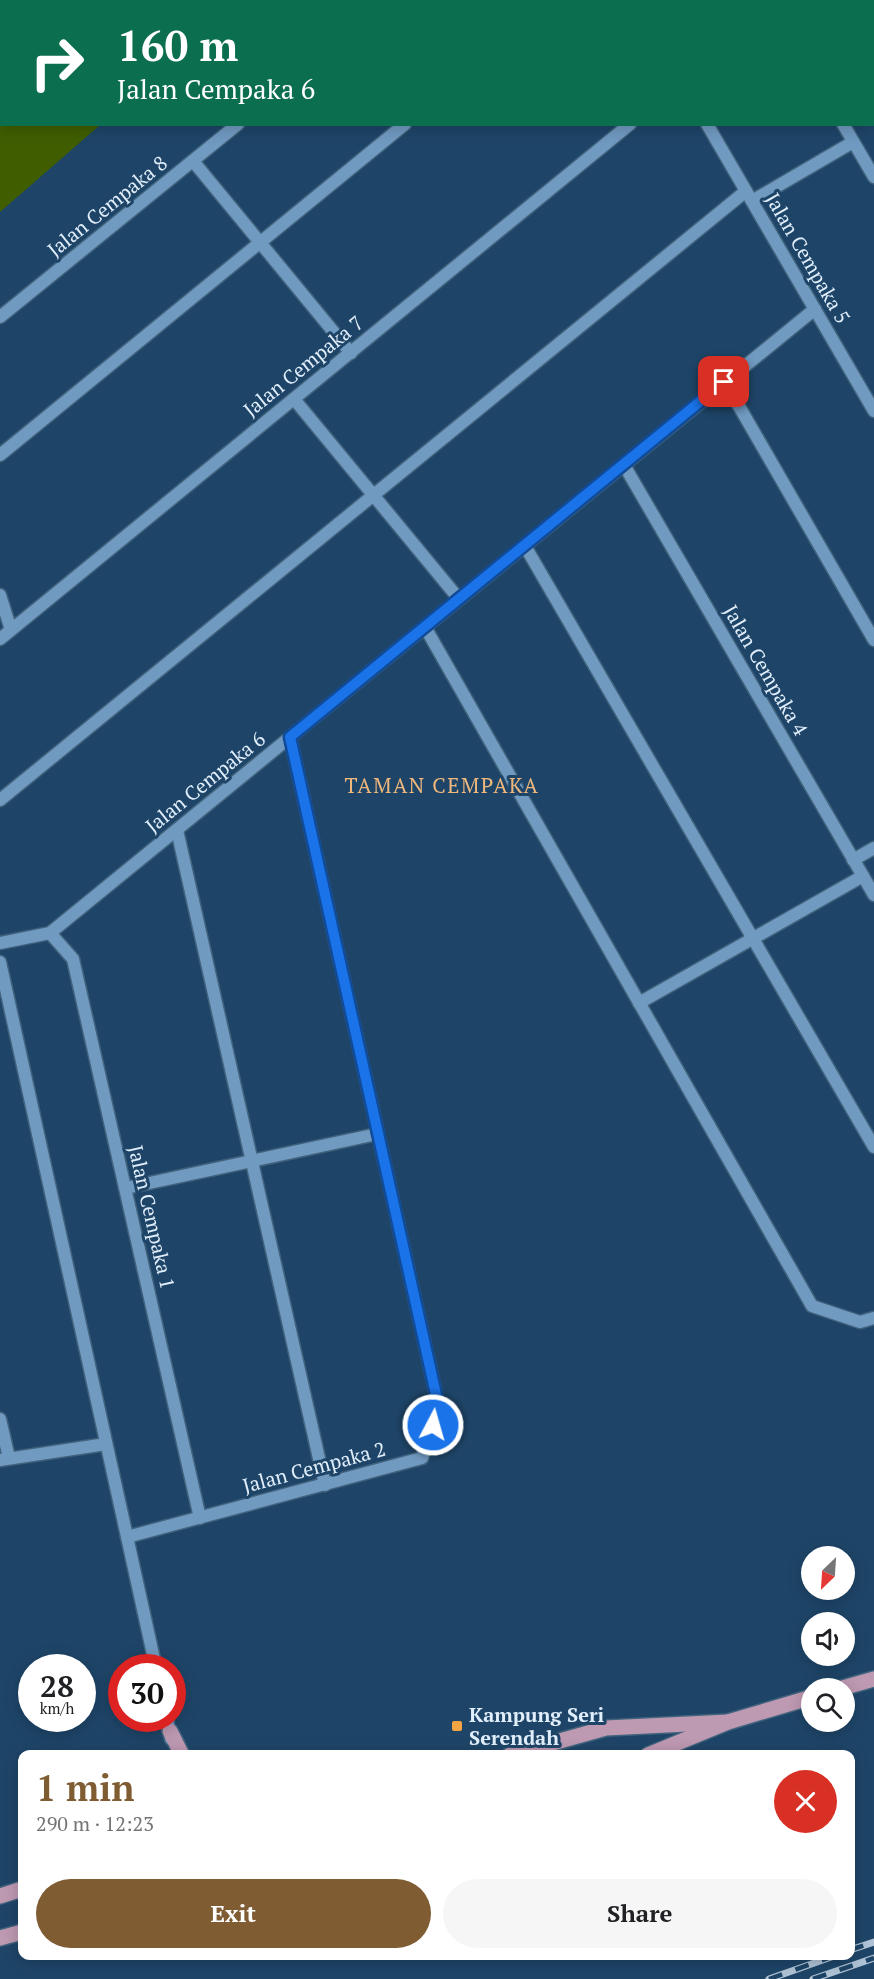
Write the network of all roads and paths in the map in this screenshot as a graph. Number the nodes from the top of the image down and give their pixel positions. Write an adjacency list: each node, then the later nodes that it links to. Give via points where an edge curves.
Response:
1 (236, 126): 7 (street, Jalan Cempaka 8)
2 (403, 126): 10 (street)
3 (628, 126): 13 (street, Jalan Cempaka 7)
4 (708, 126): 9 (street, Jalan Cempaka 5)
5 (844, 126): 6 (street)
6 (853, 142): 8 (street); 9 (street)
7 (193, 161): 10 (street); 12 (street, Jalan Cempaka 8)
8 (874, 177)
9 (749, 196): 11 (street, Jalan Cempaka 5); 19 (street)
10 (260, 243): 13 (street); 17 (street)
11 (815, 309): 14 (street, Jalan Cempaka 6); 16 (street, Jalan Cempaka 5)
12 (0, 317)
13 (351, 352): 15 (street, Jalan Cempaka 7)
14 (724, 382): 18 (street, Jalan Cempaka 6); 26 (street)
15 (294, 399): 19 (street); 24 (street, Jalan Cempaka 7)
16 (874, 411)
17 (0, 455)
18 (624, 465): 20 (street, Jalan Cempaka 6); 31 (street, Jalan Cempaka 4)
19 (373, 495): 22 (street); 28 (street)
20 (525, 546): 22 (street, Jalan Cempaka 6); 35 (street)
21 (0, 595): 24 (street)
22 (459, 599): 23 (street, Jalan Cempaka 6)
23 (425, 627): 27 (street, Jalan Cempaka 6); 38 (street)
24 (10, 630): 25 (street, Jalan Cempaka 7)
25 (0, 639)
26 (874, 640)
27 (290, 737): 29 (street, Jalan Cempaka 6); 39 (street, Jalan Cempaka 2)
28 (0, 800)
29 (177, 830): 34 (street, Jalan Cempaka 6); 41 (street)
30 (874, 848): 31 (street)
31 (853, 860): 32 (street, Jalan Cempaka 4)
32 (863, 876): 33 (street, Jalan Cempaka 4); 35 (street)
33 (874, 896)
34 (50, 933): 36 (street, Jalan Cempaka 6); 42 (street, Jalan Cempaka 1, via 73,959)
35 (753, 939): 38 (street); 40 (street)
36 (0, 943)
37 (0, 962): 45 (street)
38 (639, 1003): 43 (street, via 812,1306 860,1322)
39 (377, 1134): 41 (street); 47 (street, Jalan Cempaka 2, via 439,1408 422,1458)
40 (874, 1147)
41 (252, 1161): 42 (street); 47 (street)
42 (126, 1188): 48 (street, Jalan Cempaka 1)
43 (874, 1318)
44 (0, 1419): 46 (street)
45 (106, 1444): 46 (street); 49 (street)
46 (4, 1459)
47 (325, 1485): 48 (street, Jalan Cempaka 2)
48 (200, 1518): 49 (street, Jalan Cempaka 2)
49 (127, 1537): 50 (street)
50 (153, 1654)
51 (874, 1679): 52 (main road)
52 (855, 1684)
53 (801, 1700): 54 (main road)
54 (728, 1722): 61 (main road, via 606,1728); 62 (main road)
55 (169, 1732): 58 (main road)
56 (170, 1732): 59 (street)
57 (172, 1732): 60 (main road)
58 (168, 1750)
59 (173, 1750)
60 (180, 1750)
61 (528, 1750)
62 (660, 1750)
63 (18, 1890): 64 (main road)
64 (0, 1896)
65 (18, 1933): 66 (main road)
66 (0, 1938)

